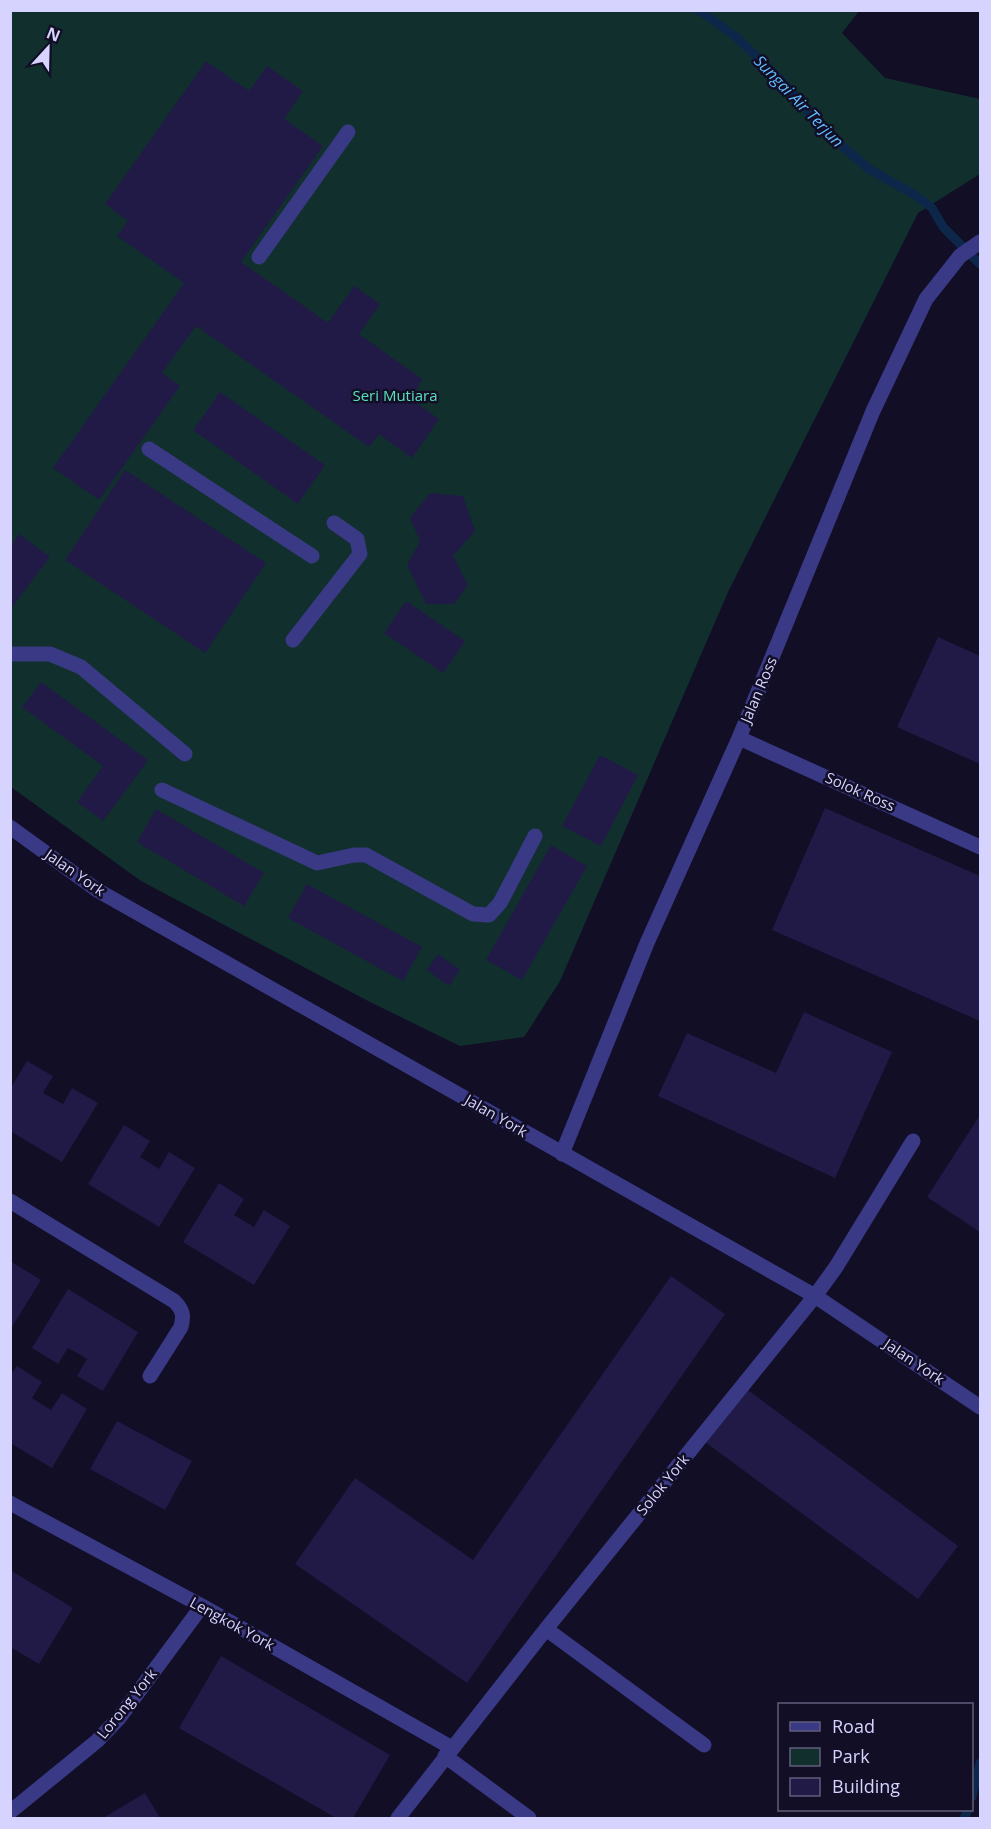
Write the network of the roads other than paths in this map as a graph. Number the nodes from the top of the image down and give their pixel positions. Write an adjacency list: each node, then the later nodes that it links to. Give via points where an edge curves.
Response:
1 (348, 132): 3 (street)
2 (981, 242): 9 (street, Jalan Ross, via 945,273 926,298 873,411)
3 (259, 257)
4 (149, 449): 6 (street)
5 (334, 522): 7 (street, via 357,539 360,554)
6 (312, 556)
7 (293, 640)
8 (10, 654): 10 (street, via 50,654 81,667)
9 (739, 738): 14 (street, Solok Ross); 16 (street, Jalan Ross, via 647,943)
10 (185, 754)
11 (162, 790): 13 (street, via 317,863 366,855 472,914 489,915 500,903)
12 (10, 827): 16 (street, Jalan York, via 98,890)
13 (535, 836)
14 (981, 847)
15 (913, 1141): 18 (street, Solok York, via 837,1268)
16 (562, 1154): 18 (street, Jalan York)
17 (10, 1201): 19 (street, via 181,1308 181,1327)
18 (815, 1296): 20 (street, Jalan York); 23 (street, Solok York)
19 (150, 1376)
20 (981, 1407)
21 (10, 1503): 22 (street, Lengkok York)
22 (202, 1606): 25 (street, Lengkok York); 26 (street, Lorong York, via 97,1742)
23 (546, 1629): 24 (street); 25 (street, Solok York)
24 (704, 1745)
25 (449, 1752): 27 (street, Solok York); 28 (street, Lengkok York)
26 (10, 1812)
27 (398, 1818)
28 (529, 1818)

